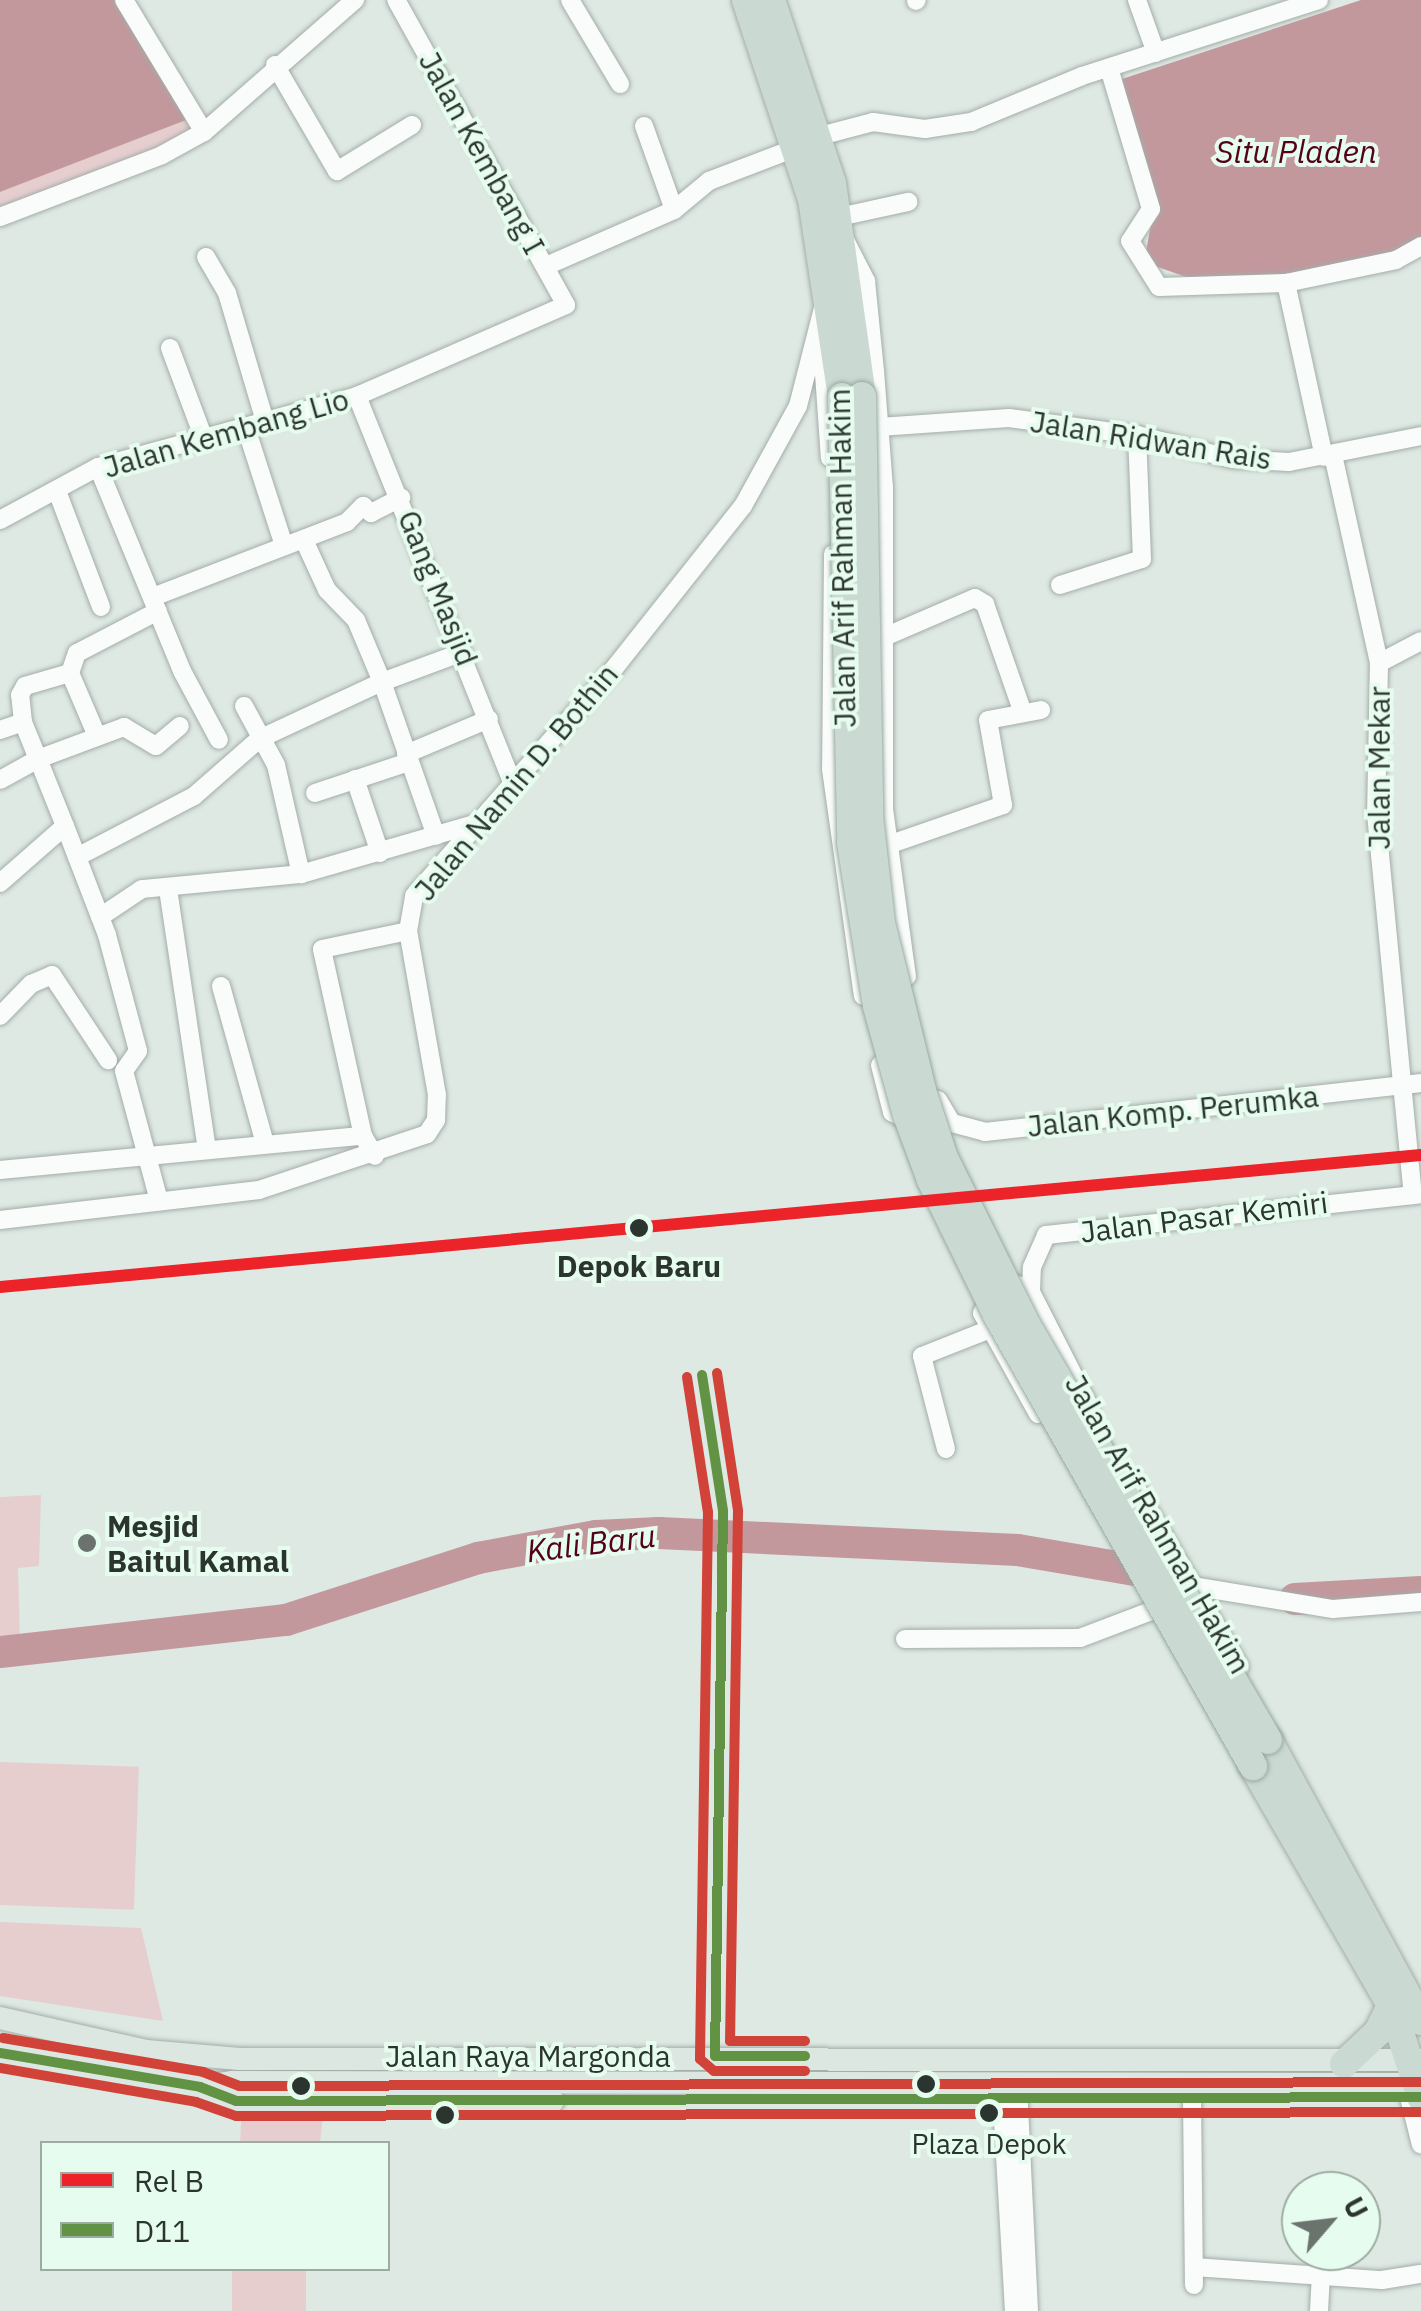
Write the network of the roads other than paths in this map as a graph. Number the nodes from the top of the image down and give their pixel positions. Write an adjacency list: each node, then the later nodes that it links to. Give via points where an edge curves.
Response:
1 (124, 0): 15 (street)
2 (355, 0): 10 (street)
3 (396, 0): 23 (street, Jalan Kembang I)
4 (570, 0): 12 (street)
5 (746, 0): 16 (highway, Jalan Arif Rahman Hakim)
6 (771, 0): 16 (highway, Jalan Arif Rahman Hakim)
7 (1137, 0): 9 (street)
8 (1319, 0): 9 (street)
9 (1156, 53): 11 (street)
10 (275, 65): 13 (street, via 337,171); 15 (street)
11 (1109, 68): 16 (street, via 955,126 873,122); 24 (street, via 1151,208 1130,241 1154,282 1208,290)
12 (620, 84)
13 (412, 126)
14 (644, 126): 18 (street)
15 (204, 132): 19 (street, via 162,155)
16 (809, 141): 18 (street, via 709,181); 20 (highway, Jalan Arif Rahman Hakim); 25 (highway, Jalan Arif Rahman Hakim)
17 (908, 202): 20 (street)
18 (674, 210): 23 (street)
19 (0, 217)
20 (841, 226): 30 (highway, Jalan Arif Rahman Hakim); 32 (street, Jalan Arif Rahman Hakim, via 866,281)
21 (1421, 246): 24 (street, via 1396,260)
22 (206, 257): 31 (street, via 228,293)
23 (546, 266): 26 (street, Jalan Kembang I)
24 (1286, 283): 37 (street, Jalan Mekar)
25 (827, 286): 27 (street, Jalan Namin D. Bothin); 30 (highway, Jalan Arif Rahman Hakim)
26 (566, 306): 29 (street, Jalan Kembang Lio)
27 (820, 323): 65 (street, Jalan Namin D. Bothin, via 790,424 743,506); 75 (street, Jalan Arif Rahman Hakim, via 833,547 831,769)
28 (170, 348): 36 (street)
29 (357, 396): 31 (street, Jalan Kembang Lio); 40 (street, Gang Masjid)
30 (852, 396): 101 (highway, Jalan Arif Rahman Hakim, bridge, via 870,816 881,923 923,1094 944,1158 1027,1326 1268,1740); 101 (highway, Jalan Arif Rahman Hakim, bridge, via 851,843 877,1006 907,1115 997,1315 1253,1766)
31 (266, 420): 33 (street, Jalan Kembang Lio)
32 (879, 426): 34 (street, Jalan Ridwan Rais, via 976,416); 47 (street, Jalan Arif Rahman Hakim)
33 (246, 428): 36 (street, Jalan Kembang Lio); 43 (street)
34 (1138, 435): 37 (street, Jalan Ridwan Rais, via 1233,459); 44 (street, via 1142,558)
35 (1421, 436): 37 (street, Jalan Ridwan Rais)
36 (204, 439): 38 (street, Jalan Kembang Lio)
37 (1329, 456): 50 (street, Jalan Mekar)
38 (98, 467): 39 (street, Jalan Kembang Lio); 45 (street)
39 (57, 491): 41 (street, Jalan Kembang Lio); 46 (street)
40 (401, 498): 42 (street, via 371,513 363,506 346,522); 49 (street, Gang Masjid)
41 (0, 520)
42 (304, 540): 43 (street); 52 (street, via 327,590 356,620)
43 (284, 546): 45 (street)
44 (1060, 585)
45 (156, 604): 51 (street, via 78,652); 60 (street)
46 (101, 608)
47 (882, 638): 70 (street, Jalan Arif Rahman Hakim); 70 (street, via 975,598 985,604 1032,710 988,720 1003,805)
48 (1421, 641): 50 (street)
49 (462, 652): 52 (street); 54 (street, Gang Masjid)
50 (1379, 663): 83 (street, Jalan Mekar, via 1376,812)
51 (70, 674): 55 (street, via 26,686 20,695); 58 (street)
52 (382, 682): 59 (street); 61 (street)
53 (244, 706): 59 (street)
54 (489, 719): 61 (street); 65 (street, Gang Masjid)
55 (24, 722): 57 (street); 62 (street)
56 (180, 726): 58 (street, via 150,747 124,726)
57 (0, 730)
58 (98, 736): 62 (street)
59 (262, 738): 72 (street, via 194,796); 74 (street, via 276,765)
60 (219, 740)
61 (408, 758): 64 (street); 69 (street)
62 (38, 759): 63 (street); 68 (street)
63 (0, 780)
64 (355, 780): 66 (street); 71 (street)
65 (512, 782): 67 (street, Jalan Namin D. Bothin)
66 (314, 792)
67 (474, 824): 69 (street); 79 (street, Jalan Namin D. Bothin, via 414,896)
68 (65, 826): 72 (street); 76 (street)
69 (436, 836): 71 (street)
70 (888, 845): 73 (street, Jalan Arif Rahman Hakim)
71 (380, 854): 74 (street)
72 (77, 857): 78 (street)
73 (892, 866): 75 (street, via 872,886); 84 (street, Jalan Arif Rahman Hakim, via 908,980)
74 (300, 874): 77 (street)
75 (842, 882): 84 (street, Jalan Arif Rahman Hakim, via 892,1112 914,1124 934,1114)
76 (0, 883)
77 (168, 888): 78 (street, via 132,893); 87 (street)
78 (100, 916): 88 (street, via 138,1051 124,1071)
79 (408, 930): 85 (street, via 322,950); 89 (street, Jalan Namin D. Bothin, via 438,1110 427,1134)
80 (220, 986): 86 (street)
81 (0, 1016): 82 (street, via 31,984 52,975)
82 (108, 1060)
83 (1413, 1083): 84 (street, Jalan Komp. Perumka, via 985,1132 952,1123); 91 (street, Jalan Mekar)
84 (938, 1100)
85 (363, 1136): 86 (street); 89 (street)
86 (265, 1144): 87 (street)
87 (207, 1150): 88 (street)
88 (147, 1156): 90 (street); 92 (street)
89 (375, 1156): 92 (street, Jalan Namin D. Bothin, via 259,1190)
90 (0, 1170)
91 (1417, 1194): 94 (street, Jalan Pasar Kemiri, via 1046,1235 1032,1268)
92 (158, 1201): 93 (street, Jalan Namin D. Bothin)
93 (0, 1220)
94 (1031, 1292): 95 (street, via 1017,1285 990,1296 982,1312); 97 (street, Jalan Arif Rahman Hakim, via 1083,1397)
95 (988, 1330): 96 (street, via 922,1356); 99 (street, Jalan Arif Rahman Hakim)
96 (946, 1449)
97 (1198, 1587): 98 (street, via 1333,1609); 101 (street, Jalan Arif Rahman Hakim, via 1260,1704)
98 (1421, 1602)
99 (1151, 1612): 100 (street, via 1080,1638); 101 (street, Jalan Arif Rahman Hakim, via 1220,1727)
100 (905, 1639)
101 (1280, 1788): 102 (highway, Jalan Arif Rahman Hakim); 104 (highway, Jalan Arif Rahman Hakim)
102 (1390, 1963): 103 (highway); 106 (highway, Jalan Arif Rahman Hakim)
103 (1421, 1988)
104 (1391, 2004): 108 (highway, via 1378,2032); 109 (highway, Jalan Arif Rahman Hakim)
105 (0, 2018): 108 (main road, Jalan Raya Margonda, via 110,2045 240,2059 750,2056)
106 (1421, 2021)
107 (0, 2053): 110 (main road, Jalan Raya Margonda, via 200,2087 233,2082)
108 (1344, 2064): 109 (main road, Jalan Raya Margonda)
109 (1416, 2083): 110 (main road, Jalan Raya Margonda); 111 (main road, Jalan Raya Margonda); 112 (street)
110 (1009, 2092): 111 (main road, Jalan Raya Margonda); 115 (street); 116 (street)
111 (1192, 2098): 113 (street, via 1194,2276)
112 (1421, 2145)
113 (1321, 2274): 114 (street, via 1382,2280); 117 (street)
114 (1421, 2274)
115 (1014, 2311)
116 (1029, 2311)
117 (1319, 2311)

